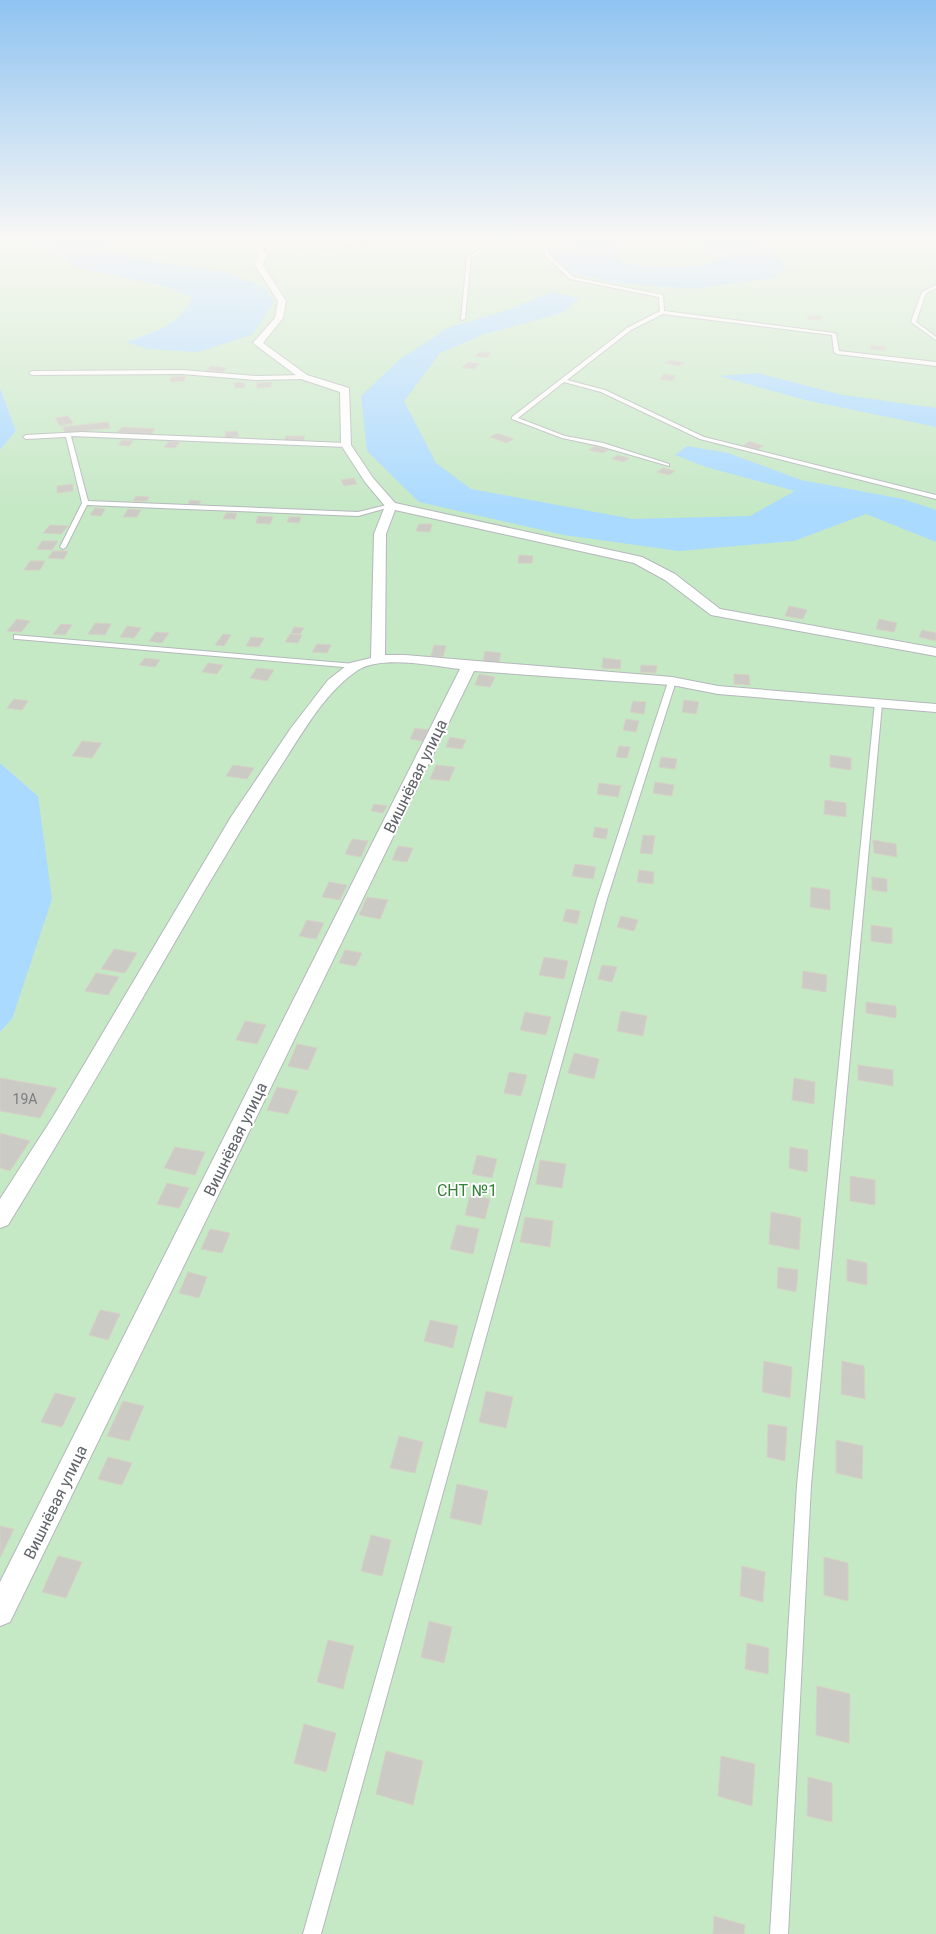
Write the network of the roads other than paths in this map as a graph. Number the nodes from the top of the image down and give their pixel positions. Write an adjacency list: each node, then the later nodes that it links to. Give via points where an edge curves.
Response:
1 (269, 330): 8 (street, via 258,343)
2 (627, 330): 9 (lane)
3 (805, 330): 6 (lane, via 834,334 837,352)
4 (924, 330): 5 (lane)
5 (936, 339)
6 (936, 364)
7 (32, 373): 8 (lane, via 182,372 256,378)
8 (304, 377): 12 (street, via 345,390)
9 (562, 380): 13 (lane, via 514,418 564,437 601,444); 14 (lane, via 602,391 702,438)
10 (68, 435): 11 (lane); 12 (lane); 15 (lane)
11 (26, 437)
12 (346, 444): 16 (street, via 369,480)
13 (667, 466)
14 (936, 497)
15 (85, 503): 16 (lane, via 358,514); 17 (lane)
16 (392, 506): 19 (street, via 638,560 670,578 716,612); 20 (street, via 380,534)
17 (63, 547)
18 (17, 637): 21 (lane)
19 (936, 652)
20 (378, 660): 21 (street); 22 (street, via 404,658)
21 (355, 666): 26 (street, via 333,683 296,731 239,817 60,1124)
22 (469, 666): 23 (street); 27 (street, Вишнёвая улица)
23 (672, 681): 24 (street, via 718,690); 28 (lane, via 602,899)
24 (878, 704): 25 (street); 29 (lane, via 804,1485)
25 (936, 708)
26 (0, 1218)
27 (0, 1612)
28 (312, 1934)
29 (779, 1934)

